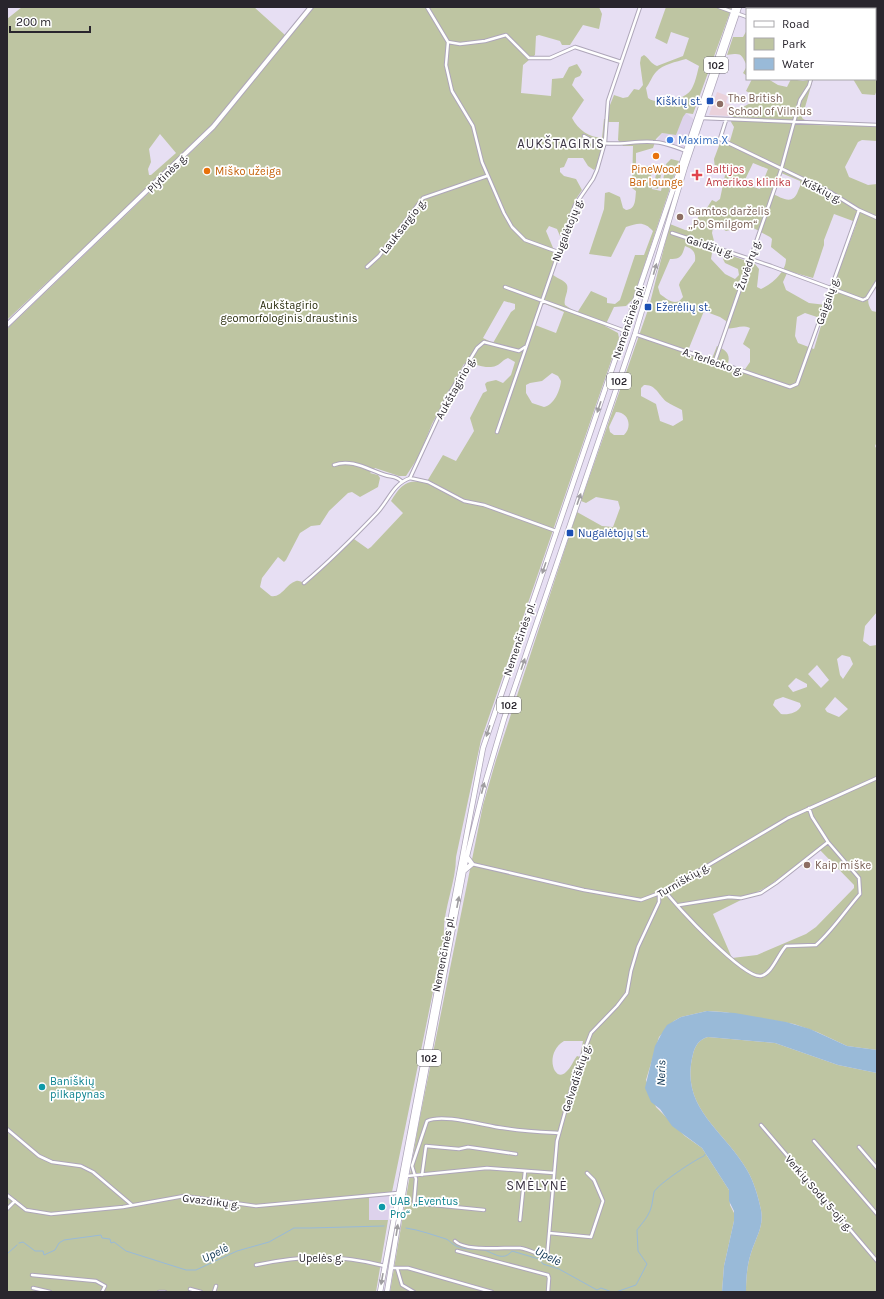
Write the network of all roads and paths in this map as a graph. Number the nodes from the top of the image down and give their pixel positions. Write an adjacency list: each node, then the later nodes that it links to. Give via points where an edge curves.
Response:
1 (427, 7): 8 (street)
2 (640, 7): 9 (street, Nugalėtojų g.)
3 (720, 7): 6 (street)
4 (739, 7): 6 (main road, Nemenčinės pl. / 102)
5 (309, 8): 32 (main road, Plytinės g., via 209,132)
6 (735, 11): 7 (street); 11 (main road, Nemenčinės pl. / 102)
7 (746, 16)
8 (448, 42): 9 (street, via 460,44 485,41 506,35 529,58 550,58 575,47); 19 (street, via 446,56 451,86 473,126)
9 (621, 62): 16 (street, Nugalėtojų g., via 607,107)
10 (811, 80): 13 (street, Žuvėdrų g., via 800,100)
11 (700, 118): 12 (street); 17 (main road, Nemenčinės pl. / 102); 22 (main road, Nemenčinės pl. / 102)
12 (726, 120): 13 (street); 18 (street, Kiškių g., via 720,140)
13 (794, 122): 14 (street); 18 (street, Žuvėdrų g.)
14 (877, 125)
15 (584, 136): 16 (street)
16 (605, 142): 17 (street, via 654,142); 25 (street, Nugalėtojų g., via 595,176 576,201)
17 (687, 152): 33 (main road, Nemenčinės pl. / 102)
18 (781, 170): 20 (street, Kiškių g., via 830,192); 26 (street, Žuvėdrų g.)
19 (487, 176): 25 (street, via 512,227 525,240); 27 (street, Lauksargio g., via 422,198 379,256)
20 (859, 210): 21 (street, Kiškių g.); 30 (street, Gaigalų g.)
21 (877, 218)
22 (668, 226): 23 (street); 24 (main road, Nemenčinės pl. / 102)
23 (672, 233): 24 (street); 26 (street, Gaidžių g.)
24 (664, 237): 34 (main road, Nemenčinės pl. / 102, one-way to 24)
25 (558, 252): 31 (street, Nugalėtojų g.)
26 (751, 259): 30 (street, Gaidžių g.); 36 (street, Žuvėdrų g.)
27 (367, 267)
28 (877, 282): 30 (street, Gaidžių g., via 863,300)
29 (505, 287): 31 (street)
30 (832, 288): 37 (street, Gaigalų g., via 799,382)
31 (542, 302): 33 (street); 35 (street, Nugalėtojų g.)
32 (7, 325)
33 (625, 331): 34 (main road); 42 (main road, Nemenčinės pl. / 102, one-way to 42)
34 (635, 334): 36 (street, A. Terlecko g.); 45 (main road, Nemenčinės pl. / 102, one-way to 34)
35 (526, 345): 38 (street, Nugalėtojų g.); 40 (street, Aukštagirio g., via 519,351 484,342 477,348 448,396)
36 (715, 361): 37 (street, A. Terlecko g.)
37 (790, 387)
38 (497, 432)
39 (334, 465): 41 (street, via 346,463 372,469 399,478)
40 (410, 478): 41 (street); 42 (street, via 428,482 464,501 484,505)
41 (402, 482): 43 (street, via 378,512 329,562)
42 (556, 531): 44 (main road, Nemenčinės pl. / 102, one-way to 44)
43 (304, 583)
44 (524, 627): 45 (main road); 48 (main road, Nemenčinės pl. / 102, one-way to 48, via 483,748)
45 (534, 631): 49 (main road, Nemenčinės pl. / 102, one-way to 45, via 491,761)
46 (877, 778): 47 (street, Turniškių g.)
47 (809, 808): 50 (street); 54 (street, Turniškių g., via 764,831)
48 (468, 825): 49 (main road); 57 (main road, Nemenčinės pl. / 102)
49 (474, 826): 51 (main road, Nemenčinės pl. / 102)
50 (828, 842): 56 (street, via 761,893); 56 (street, via 858,878 860,894 828,935 816,945 786,946 767,973 762,976 755,976 742,970 696,928)
51 (467, 857): 52 (main road); 53 (main road, Nemenčinės pl. / 102)
52 (472, 864): 53 (main road); 55 (street, Turniškių g., via 628,899 641,900)
53 (464, 870): 57 (main road, Nemenčinės pl. / 102, one-way to 53)
54 (665, 891): 55 (street, Turniškių g.); 56 (street)
55 (659, 894): 60 (street, Gelvadiškių g., via 659,902 638,947 628,991 591,1033 576,1072)
56 (678, 906)
57 (452, 923): 68 (main road, Nemenčinės pl. / 102); 71 (main road, Nemenčinės pl. / 102)
58 (761, 1125): 82 (street, Verkių Sodų 5-oji g.)
59 (7, 1129): 74 (street, via 39,1156 52,1162 81,1166 93,1172)
60 (558, 1133): 66 (street, Gelvadiškių g.); 69 (street, via 460,1121 430,1120 427,1121 421,1136 412,1166)
61 (814, 1140): 77 (street)
62 (859, 1147): 64 (street)
63 (516, 1154): 70 (street, via 468,1147 459,1149 426,1146)
64 (877, 1168)
65 (525, 1171): 66 (street); 70 (street, via 487,1168); 78 (street)
66 (554, 1173): 79 (street, Gelvadiškių g.)
67 (588, 1173): 79 (street, via 603,1201 591,1237)
68 (406, 1176): 69 (street); 85 (main road, Nemenčinės pl. / 102, one-way to 68)
69 (415, 1176): 70 (street); 76 (street, via 414,1203)
70 (422, 1176)
71 (398, 1193): 74 (street, Gvazdikų g., via 256,1206 184,1196); 84 (main road, Nemenčinės pl. / 102)
72 (7, 1196): 73 (street, Gvazdikų g.)
73 (15, 1201): 74 (street, Gvazdikų g., via 26,1210 42,1214); 75 (street)
74 (132, 1205)
75 (7, 1209)
76 (484, 1210)
77 (877, 1214)
78 (520, 1220)
79 (549, 1233): 80 (street, Gelvadiškių g., via 547,1257 523,1249 467,1246)
80 (455, 1241)
81 (457, 1251): 101 (street, via 548,1275)
82 (877, 1261)
83 (256, 1265): 84 (street, Upelės g., via 288,1258 334,1256)
84 (385, 1266): 97 (main road, Nemenčinės pl. / 102, one-way to 97)
85 (391, 1268): 86 (street); 98 (main road, Nemenčinės pl. / 102)
86 (397, 1268): 99 (street, via 402,1285); 100 (street, via 408,1268)
87 (32, 1275): 92 (street, via 96,1281 105,1286)
88 (216, 1286): 96 (street)
89 (33, 1288): 91 (street)
90 (190, 1289): 95 (street)
91 (50, 1292)
92 (102, 1292)
93 (159, 1292): 94 (street)
94 (165, 1292)
95 (201, 1292)
96 (214, 1292)
97 (380, 1292)
98 (387, 1292)
99 (414, 1292)
100 (492, 1292)
101 (548, 1292)

